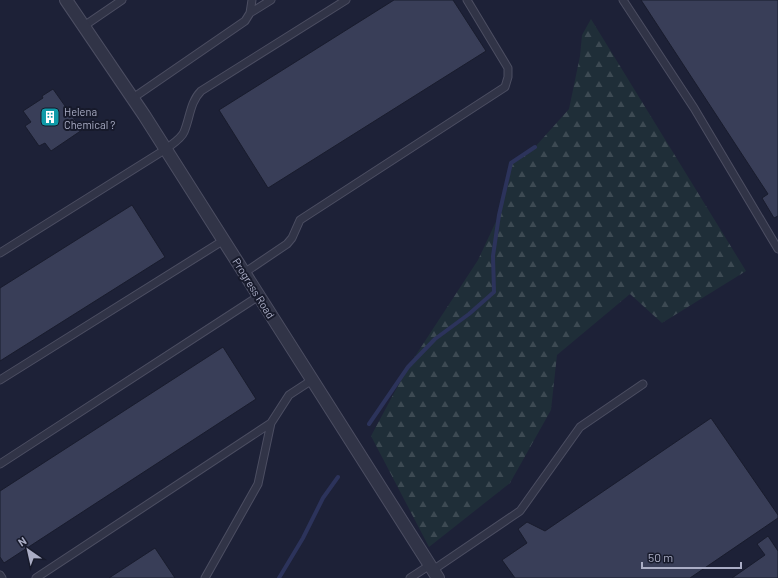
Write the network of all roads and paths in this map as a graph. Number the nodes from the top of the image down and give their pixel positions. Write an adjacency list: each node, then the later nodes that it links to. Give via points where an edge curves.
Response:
1 (66, 0): 9 (street, Progress Road)
2 (122, 0): 9 (lane)
3 (252, 0): 8 (lane)
4 (272, 0): 8 (lane)
5 (346, 0): 11 (lane, via 201,91 193,102 184,132)
6 (467, 0): 15 (lane, via 508,68 505,87 300,220 292,238 286,244)
7 (623, 0): 13 (lane, via 694,108)
8 (250, 14): 10 (lane, via 245,21)
9 (84, 26): 10 (street, Progress Road)
10 (133, 98): 11 (street, Progress Road)
11 (166, 149): 12 (street, Progress Road); 14 (lane)
12 (224, 240): 15 (street, Progress Road); 17 (lane)
13 (778, 248)
14 (0, 253)
15 (244, 273): 16 (street, Progress Road)
16 (259, 296): 18 (street, Progress Road); 21 (lane)
17 (0, 380)
18 (312, 380): 20 (lane, via 289,395); 22 (street, Progress Road)
19 (642, 384): 22 (lane, via 580,427 520,511)
20 (271, 423): 25 (lane); 26 (lane, via 258,484)
21 (0, 464)
22 (434, 571): 27 (lane)
23 (0, 575): 24 (lane)
24 (2, 578)
25 (36, 578)
26 (205, 578)
27 (410, 578)

